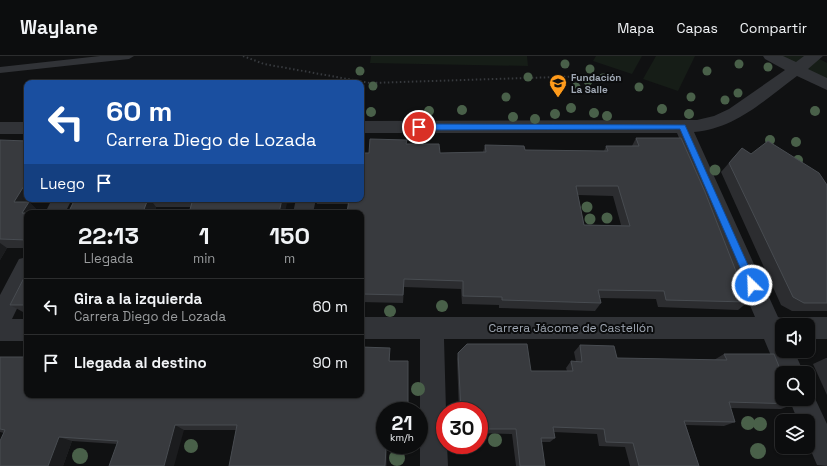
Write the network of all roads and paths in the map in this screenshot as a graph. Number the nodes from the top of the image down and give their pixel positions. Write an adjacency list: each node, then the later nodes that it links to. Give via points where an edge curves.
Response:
1 (129, 56): 7 (lane)
2 (244, 56): 9 (path, via 264,64)
3 (771, 56): 6 (street)
4 (815, 56): 5 (street); 6 (street)
5 (827, 63)
6 (796, 69): 11 (street); 13 (street, via 735,113 719,121)
7 (0, 70)
8 (589, 76): 10 (path)
9 (353, 80)
10 (364, 82)
11 (827, 85)
12 (364, 127): 13 (street)
13 (683, 127): 18 (street)
14 (0, 128): 15 (street)
15 (24, 128)
16 (24, 272): 17 (street)
17 (0, 318)
18 (775, 324)
19 (364, 328): 20 (street, Carrera Jácome de Castellón)
20 (432, 328): 21 (street, Carrera Jácome de Castellón); 28 (street)
21 (775, 328)
22 (815, 328): 23 (street)
23 (827, 328)
24 (0, 330): 25 (street)
25 (24, 330)
26 (805, 406): 27 (street)
27 (827, 455)
28 (434, 466)

